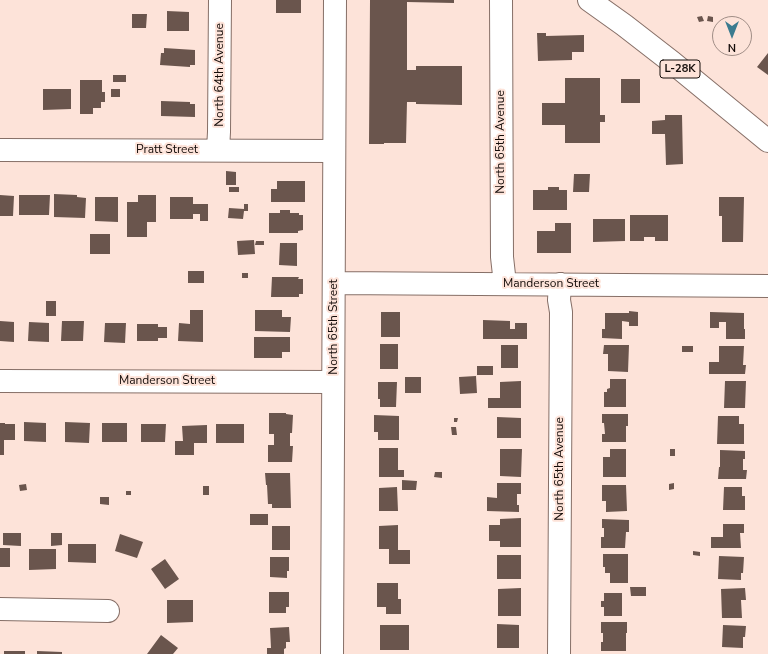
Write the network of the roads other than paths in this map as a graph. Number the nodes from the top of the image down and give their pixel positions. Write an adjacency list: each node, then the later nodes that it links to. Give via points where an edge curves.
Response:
1 (220, 0): 7 (street, North 64th Avenue)
2 (335, 0): 8 (street, North 65th Street)
3 (501, 0): 10 (street, North 65th Avenue, via 502,257)
4 (589, 0): 5 (street, L-28K, via 649,44)
5 (768, 141)
6 (0, 150): 7 (street, Pratt Street)
7 (218, 150): 8 (street, Pratt Street)
8 (334, 151): 9 (street, North 65th Street)
9 (334, 283): 10 (street, Manderson Street); 14 (street, North 65th Street)
10 (505, 284): 11 (street, Manderson Street)
11 (560, 284): 12 (street, Manderson Street); 18 (street, North 65th Avenue)
12 (768, 286)
13 (0, 381): 14 (street, Manderson Street)
14 (333, 382): 17 (street, North 65th Street)
15 (0, 609): 16 (street)
16 (108, 611)
17 (332, 654)
18 (559, 654)

